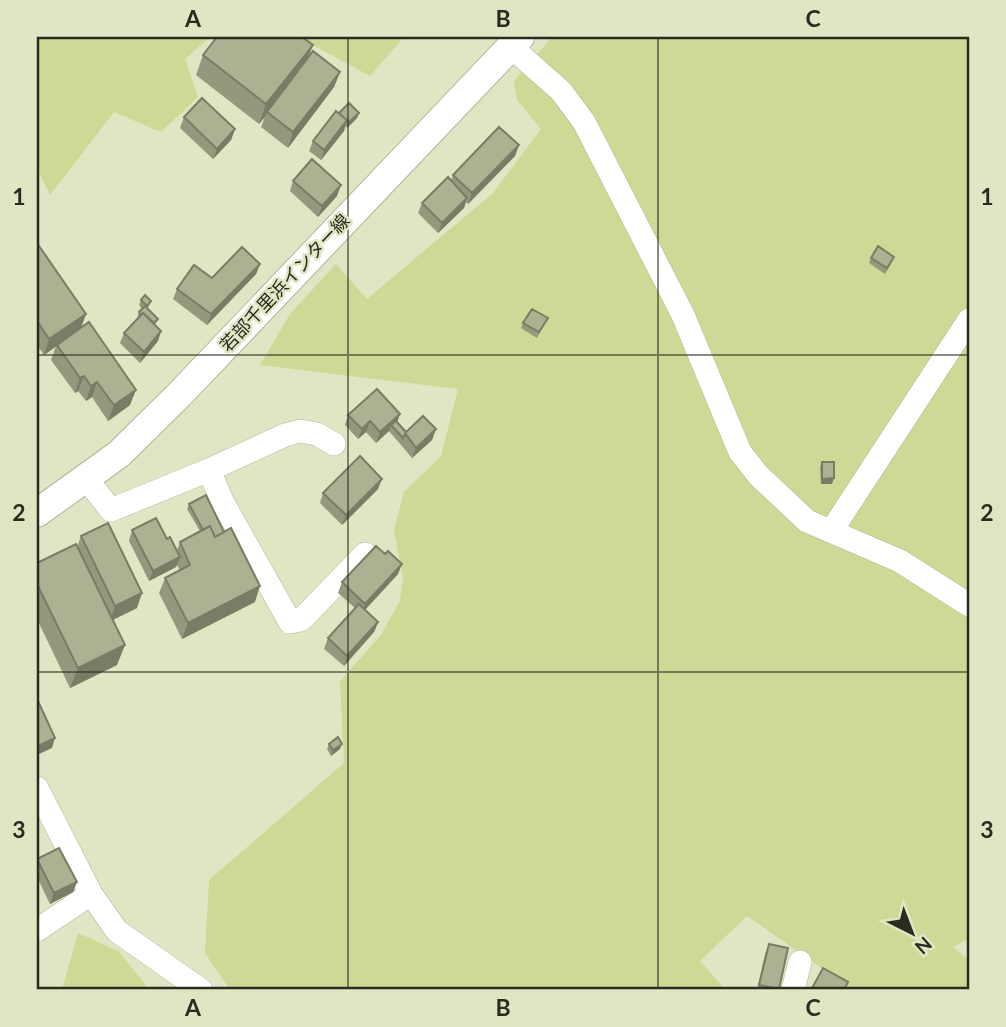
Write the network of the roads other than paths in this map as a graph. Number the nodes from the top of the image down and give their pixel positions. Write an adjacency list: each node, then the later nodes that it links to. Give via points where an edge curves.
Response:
1 (515, 42): 5 (main road, 若部千里浜インター線, via 179,396); 7 (street, via 584,122 683,315 740,452 807,521)
2 (969, 320): 7 (street)
3 (334, 444): 4 (street, via 300,431)
4 (209, 470): 5 (street, via 111,510); 8 (street, via 290,622 301,620)
5 (87, 480): 6 (main road, 若部千里浜インター線)
6 (37, 513)
7 (832, 530): 9 (street, via 900,561)
8 (365, 554)
9 (969, 605)
10 (37, 788): 11 (street)
11 (91, 894): 12 (street); 14 (street, via 117,931)
12 (37, 930)
13 (800, 962): 15 (street)
14 (201, 990)
15 (793, 990)

